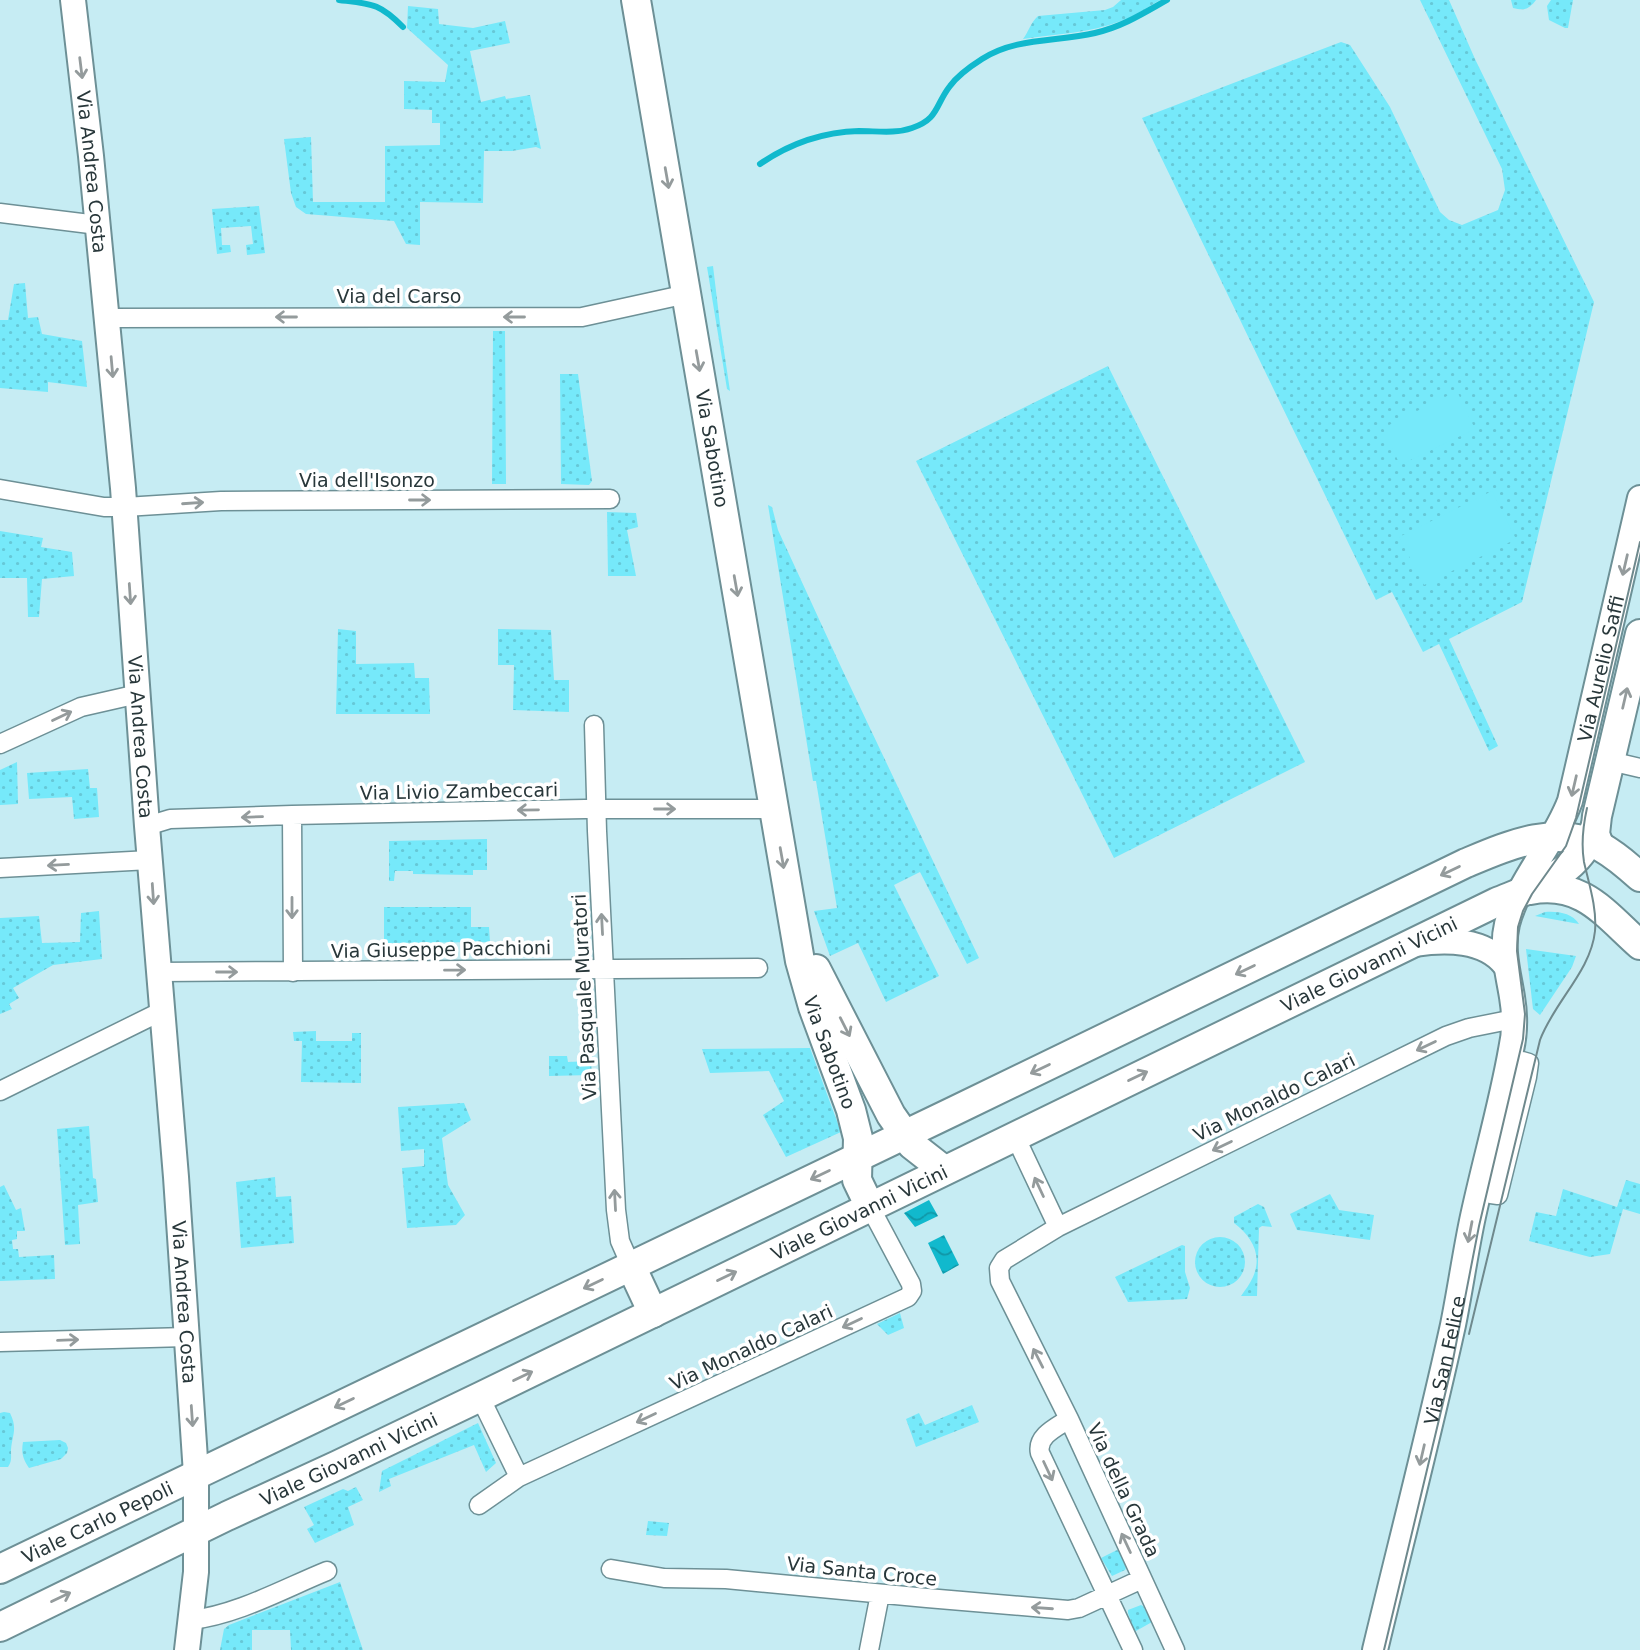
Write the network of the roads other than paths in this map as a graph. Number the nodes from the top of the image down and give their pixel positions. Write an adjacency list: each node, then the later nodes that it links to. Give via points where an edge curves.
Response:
1 (73, 0): 4 (main road, Via Andrea Costa, one-way to 4)
2 (636, 0): 5 (main road, Via Sabotino, one-way to 5)
3 (0, 213): 4 (street)
4 (98, 225): 6 (main road, Via Andrea Costa)
5 (687, 294): 6 (street, Via del Carso, one-way to 6, via 582,317); 18 (main road, Via Sabotino, one-way to 18)
6 (108, 318): 10 (main road, Via Andrea Costa, one-way to 10)
7 (0, 489): 10 (street, Via dell'Isonzo)
8 (1640, 498): 21 (main road, Via Aurelio Saffi, one-way to 21, via 1572,794)
9 (610, 499): 10 (street, Via dell'Isonzo, one-way to 9, via 221,501)
10 (125, 508): 12 (main road, Via Andrea Costa, one-way to 12)
11 (1640, 634): 15 (main road, Via Aurelio Saffi, one-way to 11)
12 (138, 694): 14 (street, one-way to 12, via 81,707); 20 (main road, Via Andrea Costa)
13 (594, 724): 17 (street, Via Pasquale Muratori)
14 (0, 744)
15 (1610, 761): 16 (street); 22 (main road, Via Aurelio Saffi)
16 (1640, 768)
17 (596, 809): 18 (street, Via Livio Zambeccari, one-way to 18); 19 (street, Via Livio Zambeccari, one-way to 19); 32 (street, Via Pasquale Muratori, one-way to 17)
18 (773, 809): 27 (main road, Via Sabotino, one-way to 27)
19 (292, 815): 20 (street, Via Livio Zambeccari, one-way to 20, via 170,819); 34 (street, one-way to 34)
20 (147, 826): 23 (main road, Via Andrea Costa)
21 (1553, 836): 22 (main road); 26 (main road, Via Aurelio Saffi); 39 (main road, one-way to 39, via 1513,844 1466,863)
22 (1595, 839): 25 (main road); 26 (main road, via 1572,864)
23 (150, 860): 24 (street, one-way to 24); 33 (main road, Via Andrea Costa, one-way to 33)
24 (0, 868)
25 (1635, 873)
26 (1521, 892): 28 (main road, Viale Giovanni Vicini); 29 (main road, via 1543,887 1587,898); 30 (main road, Via Aurelio Saffi, via 1507,926)
27 (788, 897): 39 (main road, Via Sabotino, one-way to 39, via 820,978); 41 (main road, Via Sabotino, via 806,985 855,1123)
28 (1409, 945): 30 (main road, via 1474,945); 40 (main road, Viale Giovanni Vicini, one-way to 28)
29 (1640, 945)
30 (1505, 965): 36 (main road, Via San Felice)
31 (758, 968): 32 (street, Via Giuseppe Pacchioni)
32 (605, 969): 34 (street, Via Giuseppe Pacchioni, one-way to 32); 45 (street, Via Pasquale Muratori, one-way to 32, via 620,1241 616,1210)
33 (159, 972): 34 (street, Via Giuseppe Pacchioni, one-way to 34); 35 (main road, Via Andrea Costa)
34 (292, 972)
35 (162, 1010): 38 (street); 48 (main road, Via Andrea Costa)
36 (1514, 1019): 37 (main road, Via San Felice, via 1512,1044); 44 (street, Via Monaldo Calari, one-way to 44, via 1446,1036)
37 (1518, 1066): 37 (street, via 1522,1061 1518,1076 1494,1180 1495,1195 1502,1182); 67 (main road, Via San Felice, one-way to 67, via 1472,1223 1444,1363)
38 (0, 1091)
39 (904, 1135): 41 (main road); 42 (main road, Via Sabotino)
40 (1015, 1136): 42 (main road, Viale Giovanni Vicini); 44 (street, one-way to 40)
41 (857, 1157): 43 (main road, Via Sabotino, via 857,1180); 45 (main road, one-way to 45)
42 (944, 1170): 43 (main road, Viale Giovanni Vicini)
43 (870, 1207): 47 (main road, Viale Giovanni Vicini, one-way to 43); 53 (street, Via Monaldo Calari, one-way to 53, via 911,1284 908,1297)
44 (1058, 1227): 46 (street, Via Monaldo Calari, via 1008,1256)
45 (631, 1266): 47 (main road); 52 (main road, one-way to 52)
46 (999, 1271): 51 (street, Via della Grada, one-way to 46, via 1001,1285)
47 (653, 1313): 50 (main road, Viale Giovanni Vicini, one-way to 47)
48 (187, 1337): 49 (street, one-way to 48); 52 (main road, Via Andrea Costa, one-way to 52)
49 (0, 1342)
50 (480, 1397): 53 (street); 55 (main road, Viale Giovanni Vicini)
51 (1069, 1419): 59 (street, Via della Grada, one-way to 51); 61 (street, Via della Grada, one-way to 61, via 1043,1438 1040,1453)
52 (196, 1474): 55 (main road, Via Andrea Costa); 56 (main road, Viale Carlo Pepoli)
53 (519, 1476): 54 (street, Via Monaldo Calari)
54 (479, 1505)
55 (196, 1532): 62 (main road, one-way to 55); 63 (main road, Via Andrea Costa)
56 (0, 1569)
57 (611, 1569): 60 (street, Via Santa Croce, via 664,1578 726,1579)
58 (327, 1571): 63 (street, via 213,1617)
59 (1142, 1579): 61 (street, Via della Grada); 66 (street, Via della Grada)
60 (880, 1594): 61 (street, Via Santa Croce, one-way to 60, via 1068,1609); 64 (street)
61 (1107, 1595): 65 (street, Via della Grada)
62 (0, 1627)
63 (189, 1636)
64 (869, 1650)
65 (1133, 1650)
66 (1175, 1650)
67 (1375, 1650)

